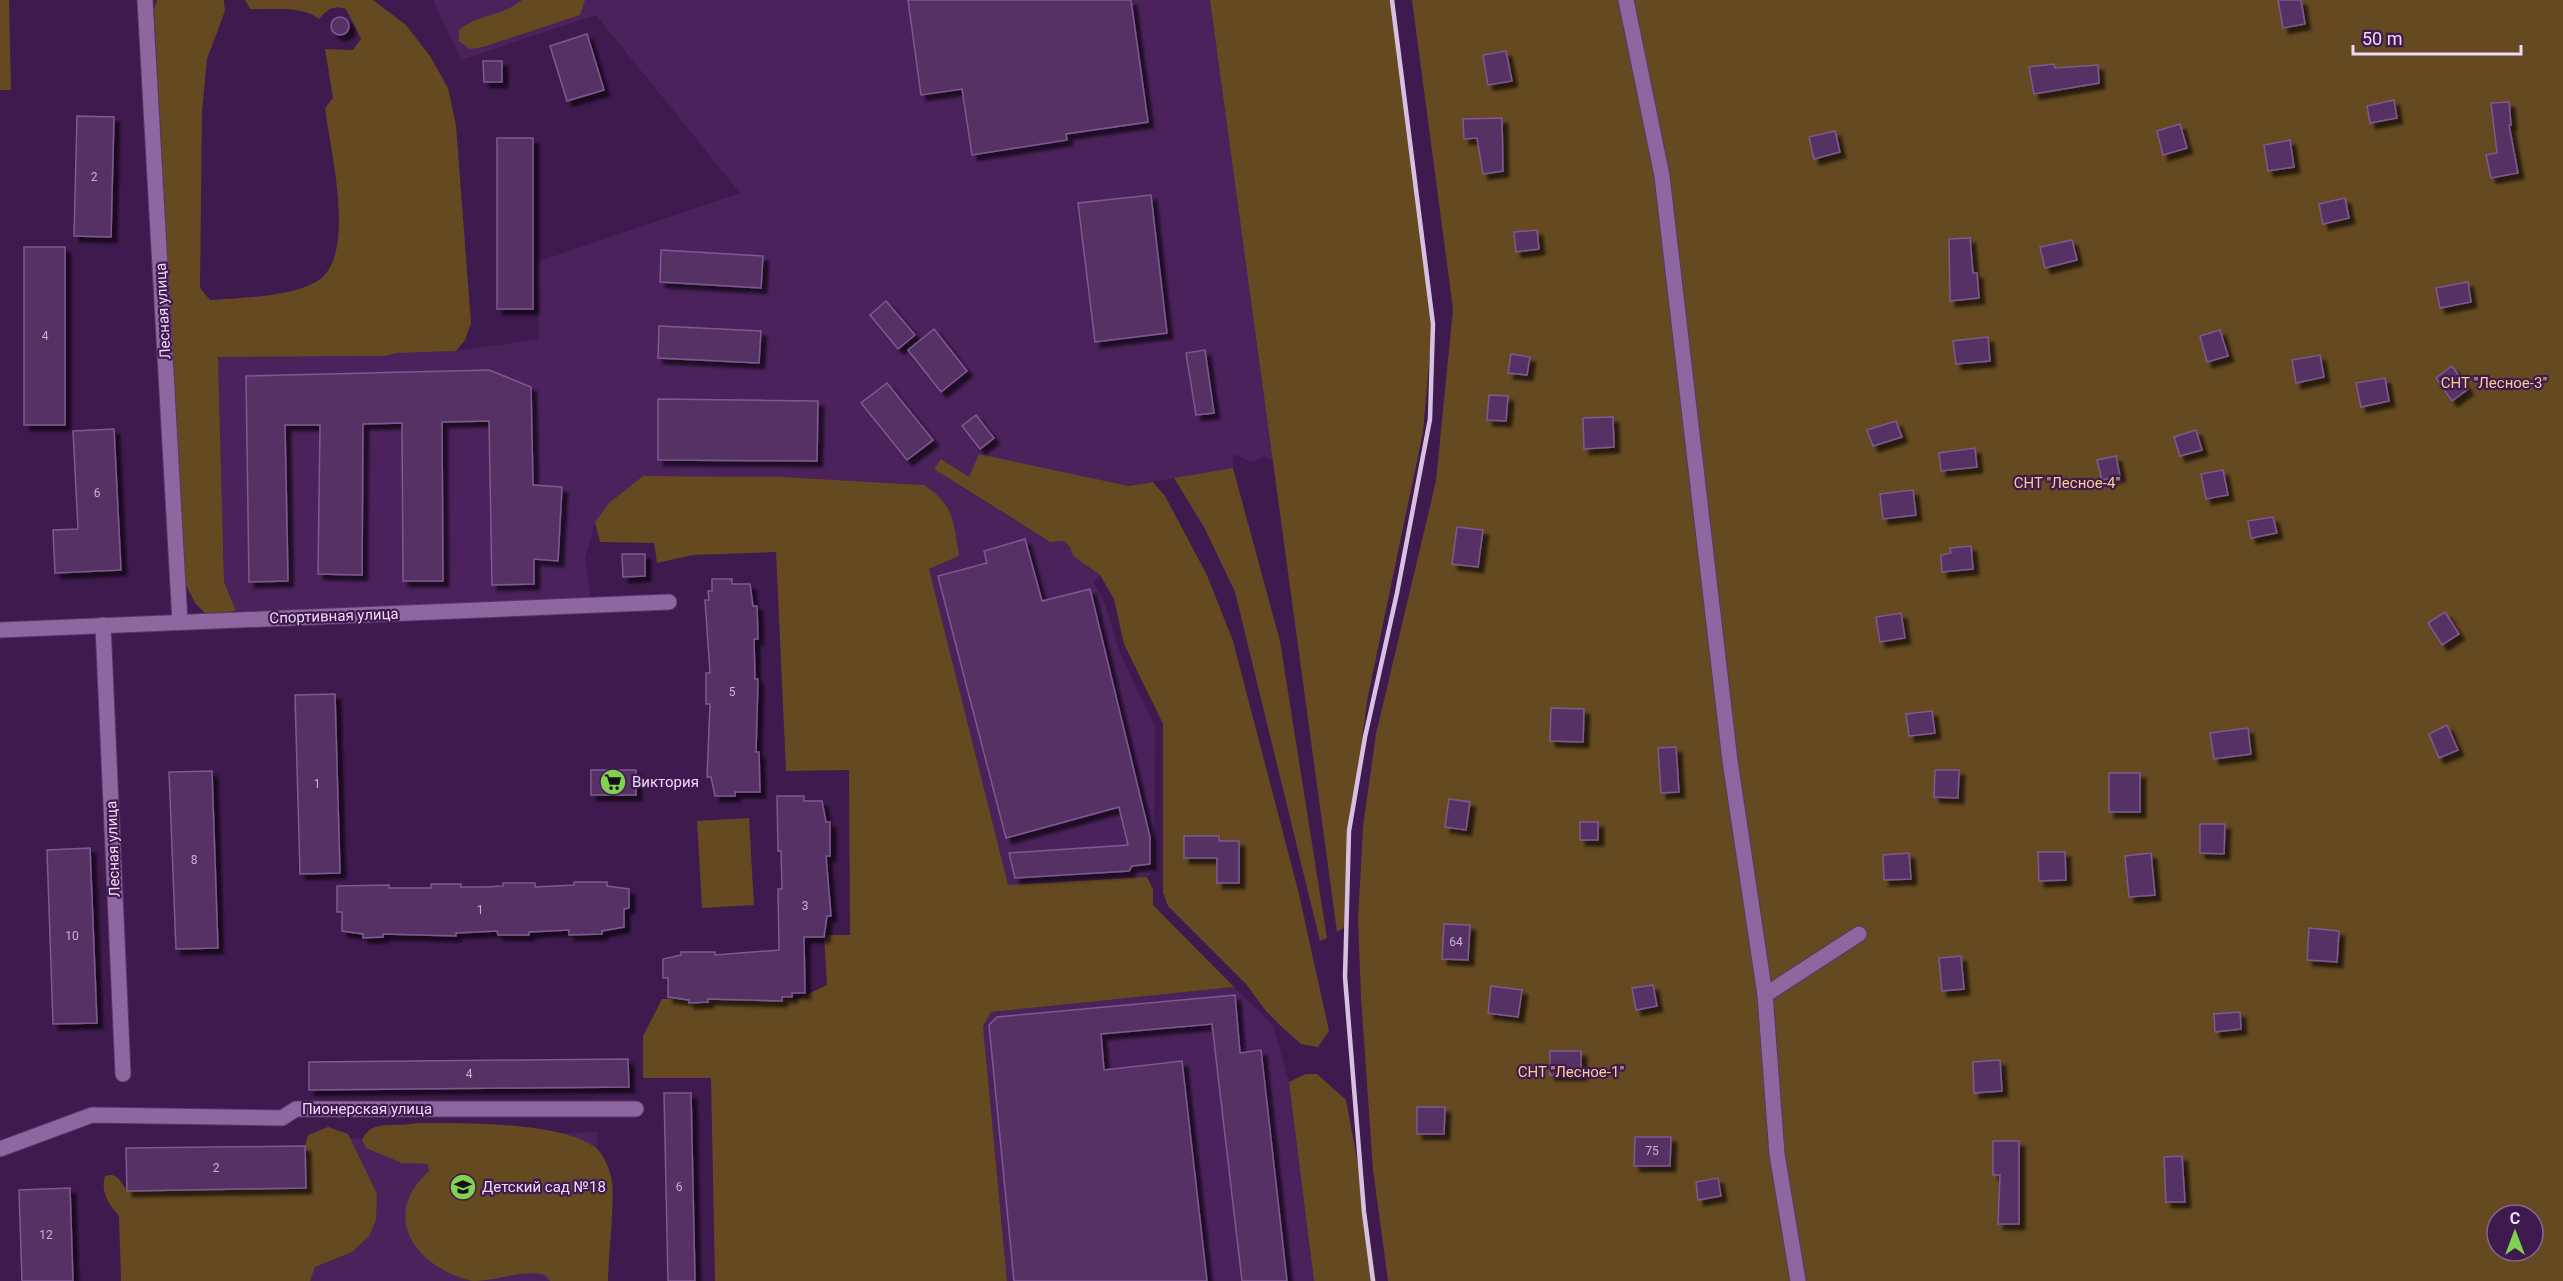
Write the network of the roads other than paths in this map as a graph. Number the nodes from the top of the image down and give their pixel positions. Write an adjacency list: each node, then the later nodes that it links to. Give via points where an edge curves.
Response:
1 (145, 0): 4 (street, Лесная улица)
2 (1626, 0): 8 (street, via 1662,176 1730,761)
3 (669, 602): 4 (street, Спортивная улица)
4 (180, 622): 5 (street, Спортивная улица)
5 (103, 625): 6 (street, Спортивная улица); 9 (street, Лесная улица)
6 (0, 630)
7 (1860, 934): 8 (street)
8 (1766, 995): 12 (street, via 1777,1154)
9 (123, 1074)
10 (636, 1109): 11 (street, Пионерская улица, via 296,1109 282,1118 92,1115)
11 (0, 1149)
12 (1798, 1281)

